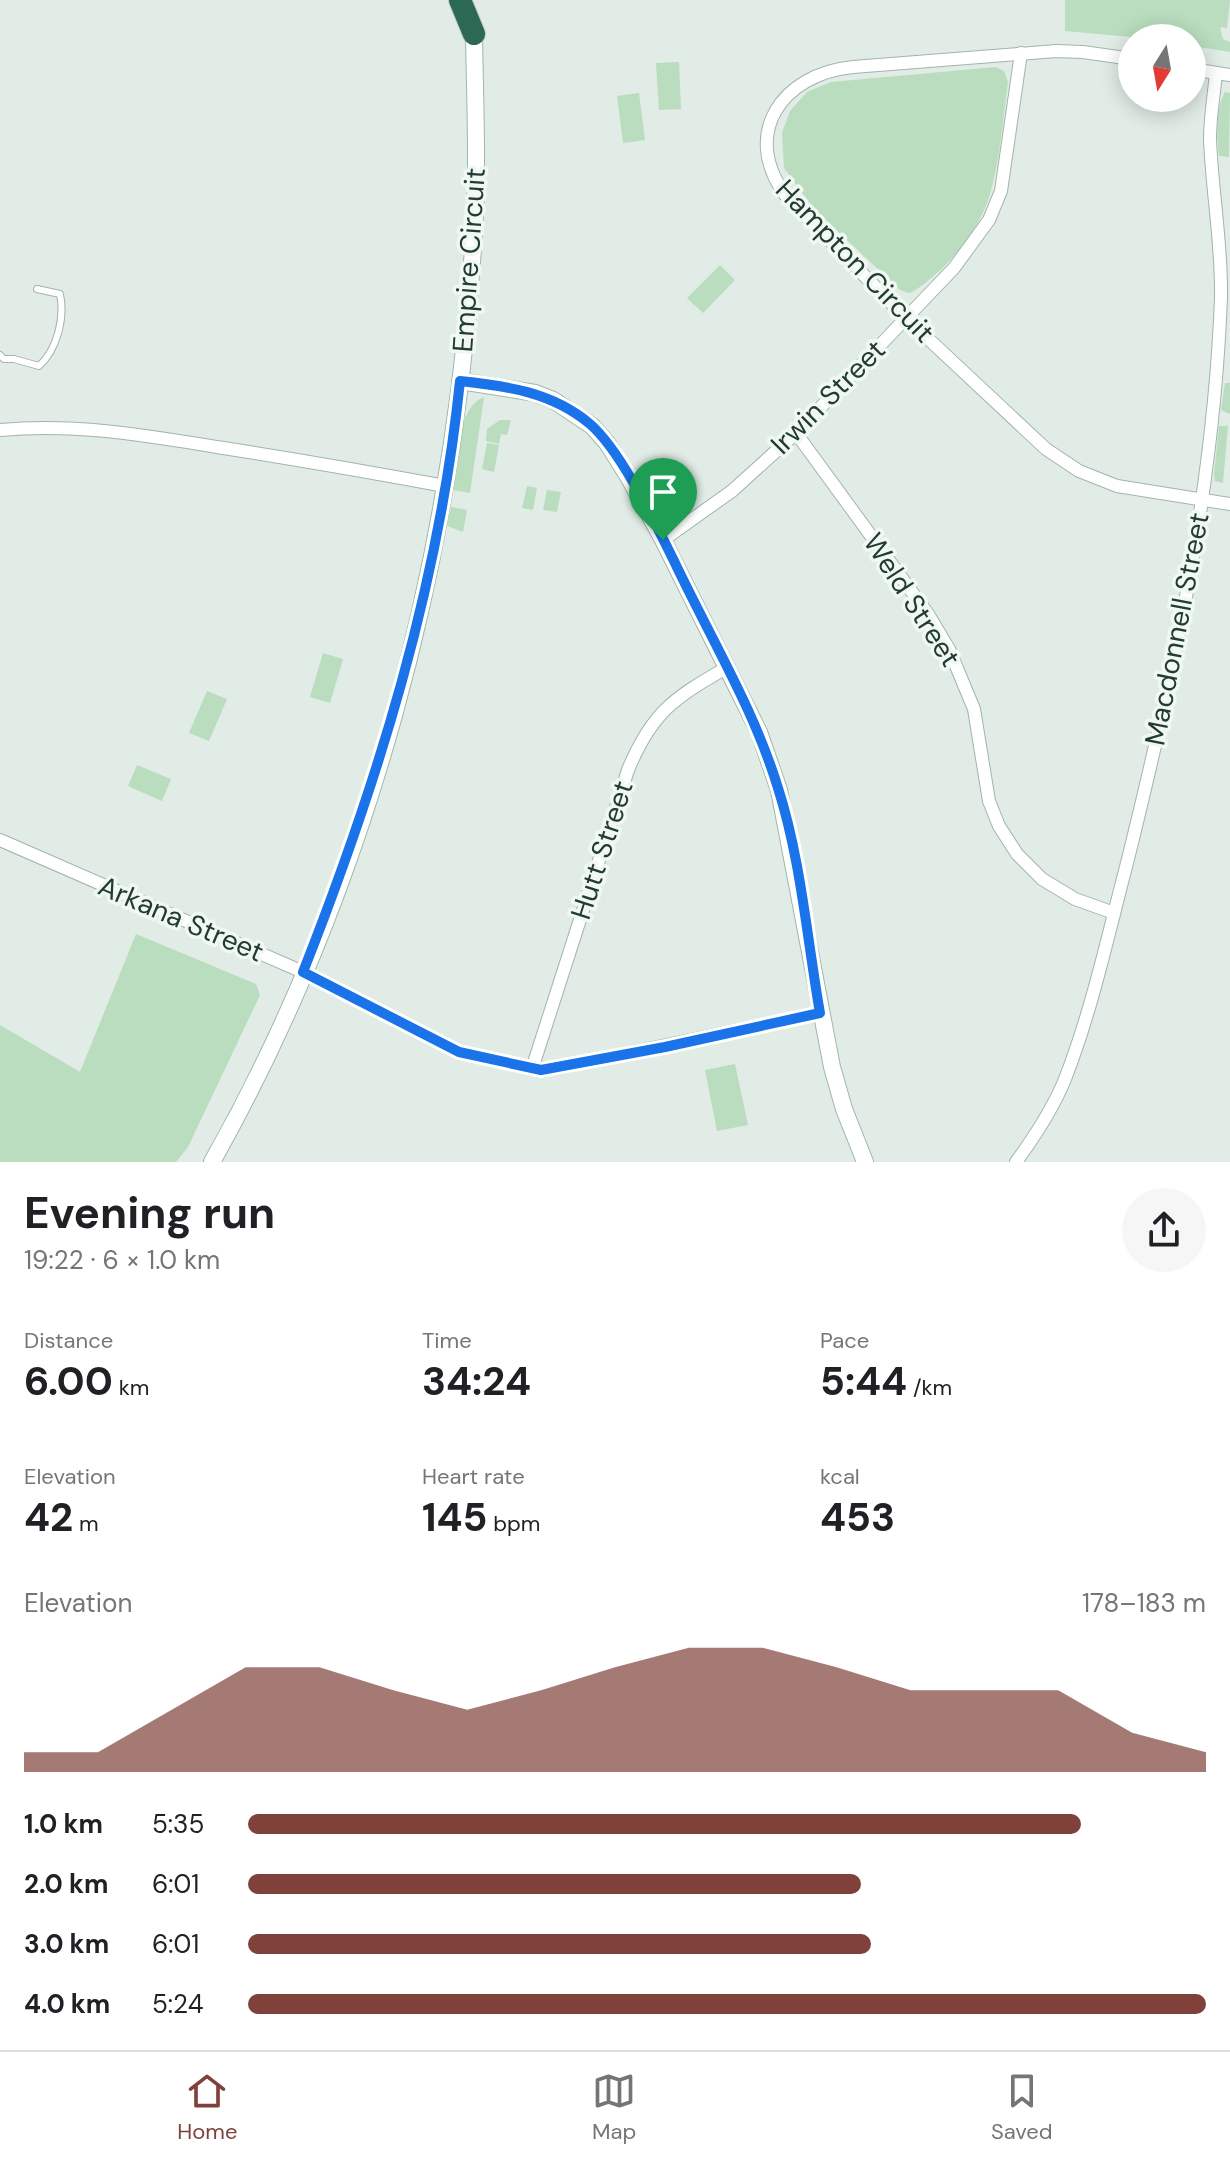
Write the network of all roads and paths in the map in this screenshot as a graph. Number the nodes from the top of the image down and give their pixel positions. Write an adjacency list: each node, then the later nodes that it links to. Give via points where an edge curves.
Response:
1 (460, 0): 3 (highway)
2 (481, 0): 3 (highway)
3 (474, 34): 12 (street, Empire Circuit, via 474,229)
4 (1021, 53): 5 (street, Hampton Circuit); 10 (street, Irwin Street, via 997,201 954,268); 10 (street, Hampton Circuit, via 844,68 802,81 777,107 767,143 774,180)
5 (1118, 57)
6 (1206, 71): 7 (street)
7 (1216, 73): 8 (street); 16 (street, Macdonnell Street, via 1210,140 1221,295)
8 (1230, 75)
9 (37, 289): 11 (lane, via 60,294 61,320 52,348 39,366)
10 (906, 318): 14 (street, Irwin Street); 16 (street, Hampton Circuit, via 1046,449 1079,471 1117,486)
11 (0, 355)
12 (460, 381): 15 (street, Empire Circuit); 18 (street, via 535,393 592,426 618,460)
13 (0, 430): 15 (street, via 110,429)
14 (796, 433): 18 (street, Irwin Street, via 732,491); 21 (street, Weld Street, via 949,649 974,709 989,801 1017,854 1042,879)
15 (445, 486): 22 (street, Empire Circuit, via 399,696 354,839)
16 (1201, 500): 17 (street, Hampton Circuit); 21 (street, Macdonnell Street, via 1168,691)
17 (1230, 504)
18 (663, 540): 19 (street)
19 (726, 668): 23 (street, via 759,732 779,790); 24 (street, Hutt Street, via 674,699 640,741)
20 (0, 840): 22 (street, Arkana Street)
21 (1114, 913): 27 (street, Macdonnell Street, via 1065,1079)
22 (303, 972): 24 (street, Arkana Street, via 459,1052); 25 (street, Empire Circuit)
23 (820, 1013): 24 (street, Arkana Street); 26 (street, via 844,1109)
24 (532, 1069)
25 (212, 1162)
26 (865, 1162)
27 (1016, 1162)

